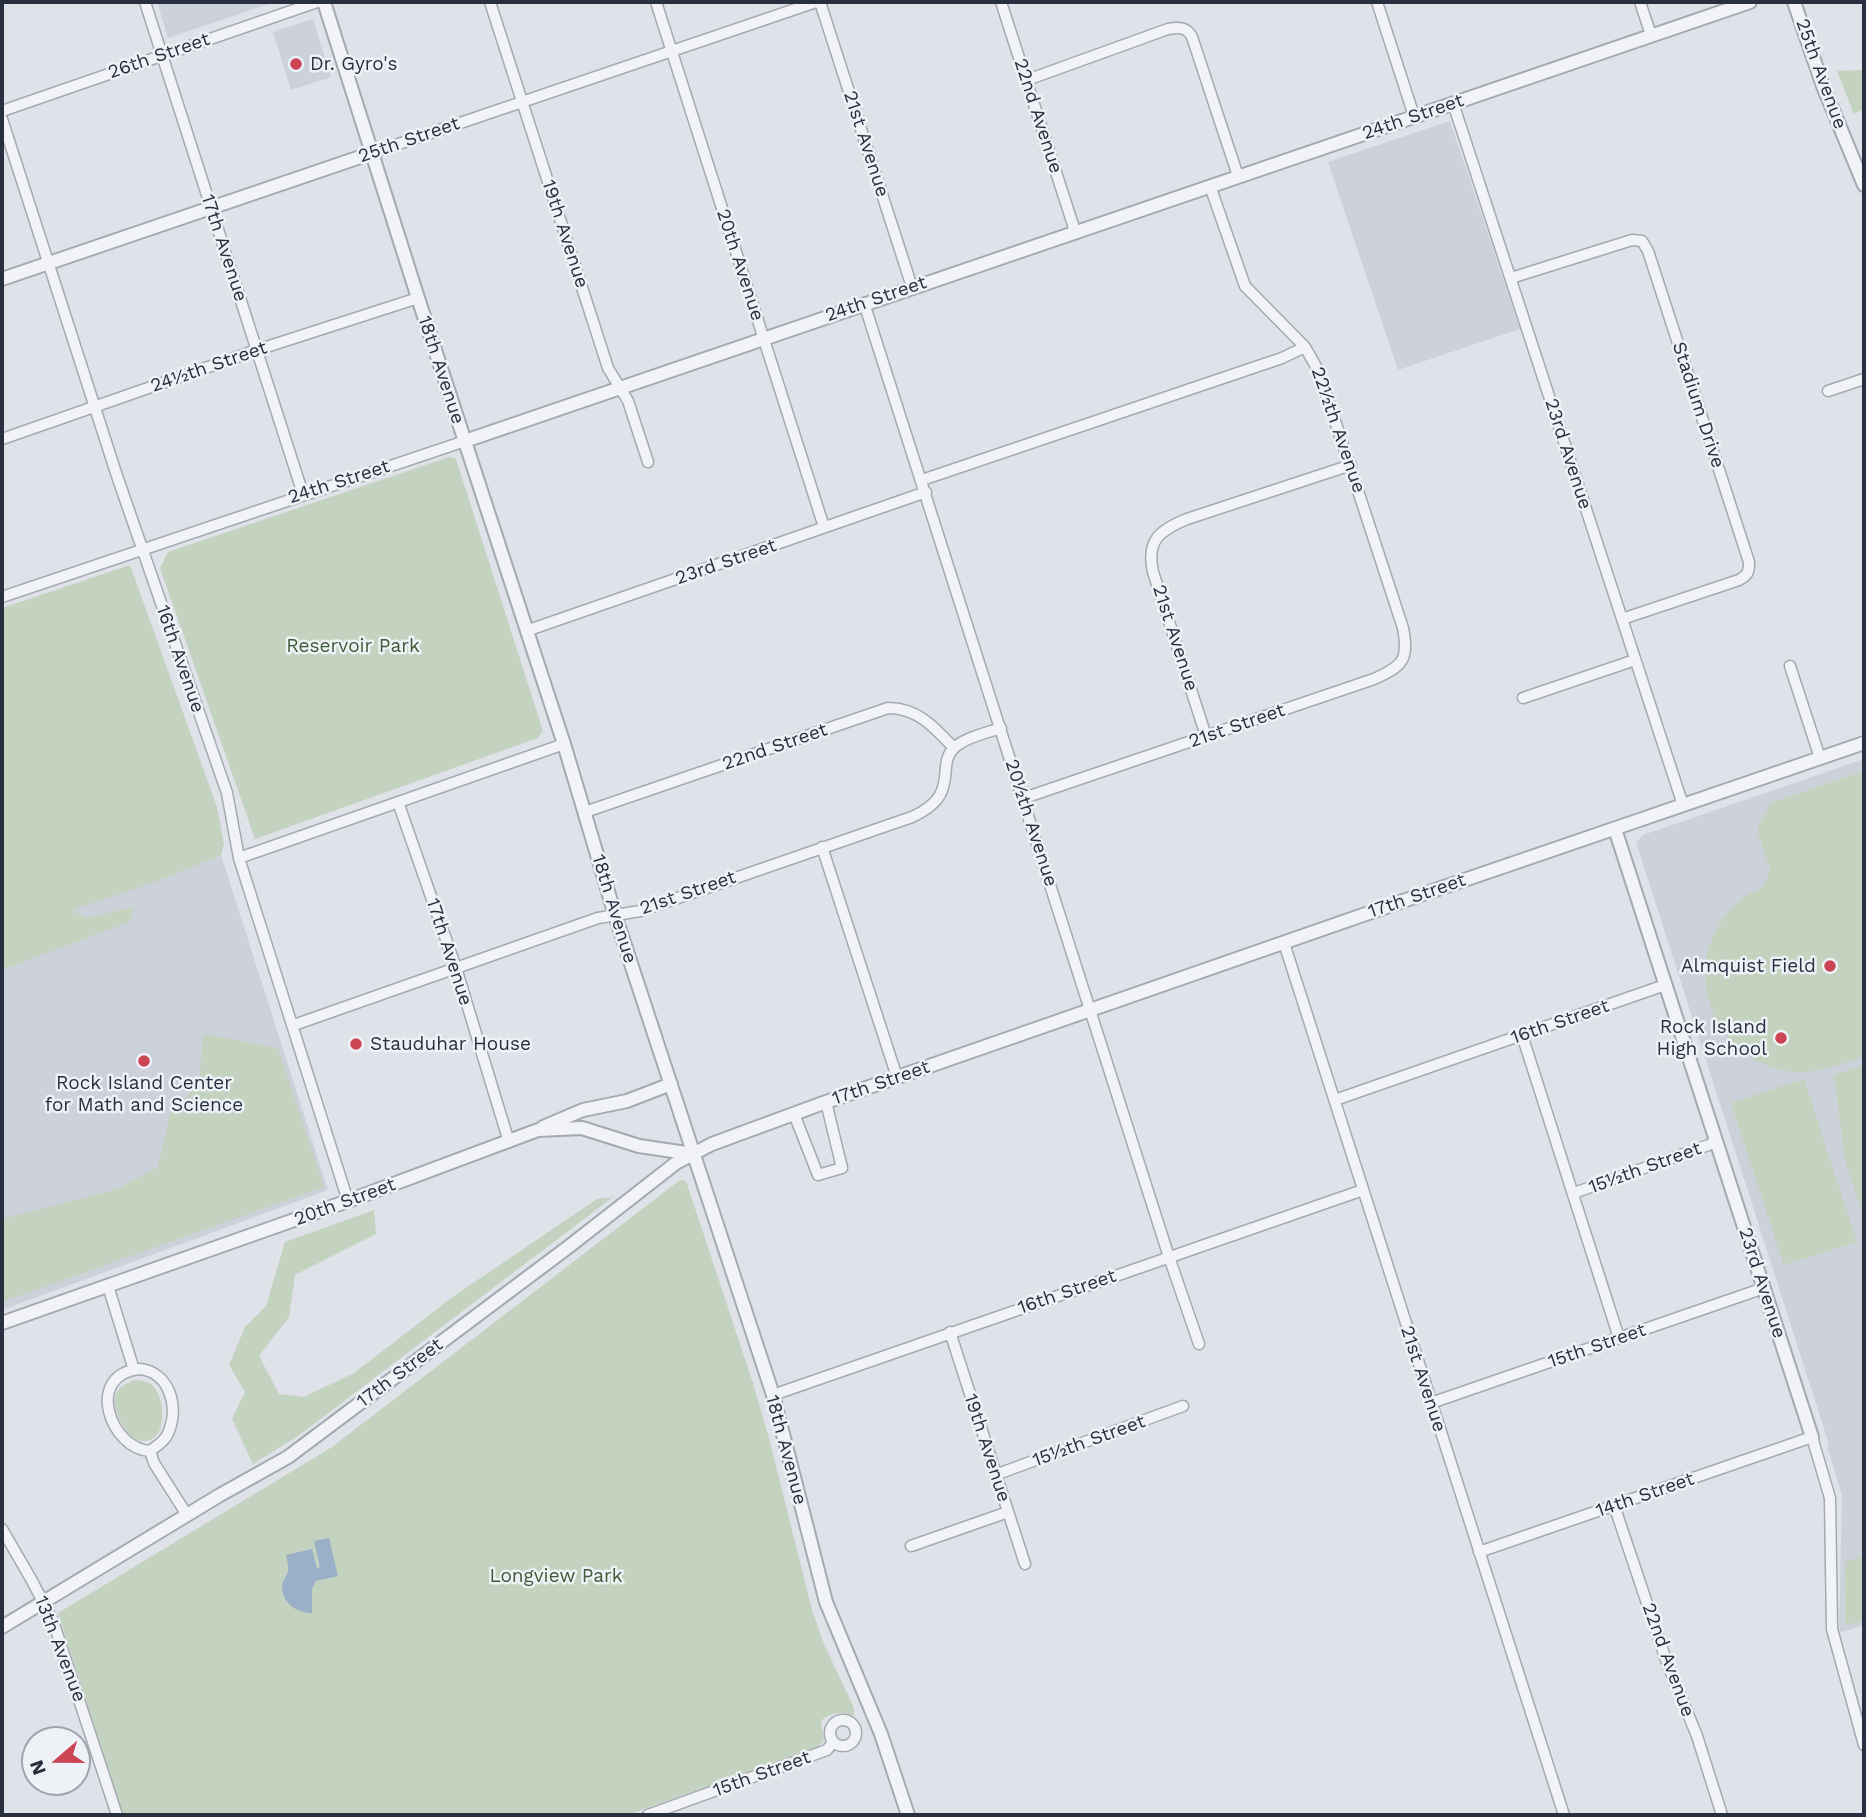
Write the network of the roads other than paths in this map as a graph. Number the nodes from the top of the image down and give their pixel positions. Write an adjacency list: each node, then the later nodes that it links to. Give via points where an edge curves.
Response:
1 (145, 2): 14 (street, 17th Avenue)
2 (317, 2): 14 (street, 26th Street)
3 (324, 2): 21 (street, 18th Avenue)
4 (490, 2): 16 (street, 19th Avenue)
5 (656, 2): 13 (street, 20th Avenue)
6 (818, 2): 13 (street, 25th Street); 30 (street, 21st Avenue)
7 (1001, 2): 15 (street, 22nd Avenue)
8 (1377, 2): 19 (street)
9 (1640, 2): 12 (street)
10 (1750, 2): 12 (street, 24th Street)
11 (1794, 2): 23 (street, 25th Avenue)
12 (1651, 36): 17 (street, 24th Street)
13 (672, 51): 16 (street, 25th Street); 33 (street, 20th Avenue)
14 (161, 54): 18 (street, 26th Street); 25 (street, 17th Avenue)
15 (1027, 80): 22 (street, via 1181,27 1192,37); 26 (street, 22nd Avenue)
16 (522, 102): 21 (street, 25th Street); 37 (street, 19th Avenue, via 608,368)
17 (1453, 103): 19 (street, 24th Street); 28 (street, 23rd Avenue)
18 (2, 111)
19 (1414, 116): 22 (street, 24th Street)
20 (2, 119): 27 (street, 16th Avenue)
21 (372, 153): 25 (street, 25th Street); 31 (street, 18th Avenue)
22 (1238, 176): 24 (street, 24th Street)
23 (1864, 185)
24 (1210, 186): 26 (street, 24th Street); 34 (street, 22½th Avenue, via 1245,286)
25 (211, 207): 27 (street, 25th Street); 35 (street, 17th Avenue)
26 (1075, 231): 30 (street, 24th Street)
27 (49, 263): 29 (street, 25th Street); 39 (street, 16th Avenue)
28 (1511, 278): 50 (street, 23rd Avenue); 50 (street, Stadium Drive, via 1632,240 1642,241 1648,251 1749,569 1739,580)
29 (2, 279)
30 (912, 287): 32 (street, 24th Street)
31 (418, 298): 35 (street, 24½th Street); 41 (street, 18th Avenue)
32 (864, 303): 33 (street, 24th Street); 44 (street, 20½th Avenue)
33 (763, 338): 37 (street, 24th Street); 47 (street, 20th Avenue)
34 (1305, 347): 43 (street, 22½th Avenue, via 1319,372); 44 (street)
35 (257, 350): 39 (street, 24½th Street); 46 (street, 17th Avenue)
36 (1864, 379): 38 (street)
37 (620, 387): 41 (street, 24th Street); 42 (street, 19th Avenue)
38 (1828, 391)
39 (94, 407): 40 (street, 24½th Street); 48 (street, 16th Avenue)
40 (2, 439)
41 (465, 441): 46 (street, 24th Street); 51 (street, 18th Avenue)
42 (648, 462)
43 (1351, 465): 52 (street, 22½th Avenue, via 1403,628); 57 (street, 21st Avenue, via 1168,526 1156,540 1150,559 1153,572)
44 (922, 480): 45 (street, 20½th Avenue)
45 (926, 492): 47 (street, 23rd Street); 56 (street, 20½th Avenue)
46 (303, 494): 48 (street, 24th Street)
47 (824, 527): 51 (street, 23rd Street)
48 (142, 549): 49 (street, 24th Street); 68 (street, 16th Avenue, via 227,793)
49 (2, 597)
50 (1622, 619): 53 (street, 23rd Avenue)
51 (526, 631): 59 (street, 18th Avenue)
52 (1404, 658): 57 (street, 21st Street, via 1374,679)
53 (1636, 660): 55 (street); 64 (street, 23rd Avenue)
54 (1790, 666): 61 (street)
55 (1523, 698)
56 (1000, 728): 60 (street); 62 (street, 20½th Avenue)
57 (1206, 736): 62 (street, 21st Street)
58 (1864, 743): 61 (street, 17th Street)
59 (564, 744): 63 (street); 65 (street, 18th Avenue)
60 (954, 748): 65 (street, 22nd Street, via 916,713 888,708); 67 (street, 21st Street, via 942,793 932,807)
61 (1820, 758): 64 (street, 17th Street)
62 (1024, 798): 73 (street, 20½th Avenue)
63 (398, 802): 68 (street); 71 (street, 17th Avenue)
64 (1683, 805): 66 (street, 17th Street)
65 (585, 812): 69 (street, 18th Avenue)
66 (1615, 829): 70 (street, 17th Street); 72 (street, 23rd Avenue)
67 (822, 847): 69 (street, 21st Street, via 640,911); 76 (street)
68 (239, 858): 74 (street, 16th Avenue)
69 (615, 915): 71 (street, 21st Street); 77 (street, 18th Avenue)
70 (1284, 943): 73 (street, 17th Street); 78 (street, 21st Avenue)
71 (456, 968): 74 (street, 21st Street); 82 (street, 17th Avenue)
72 (1665, 985): 75 (street, 16th Street); 83 (street, 23rd Avenue)
73 (1091, 1011): 76 (street, 17th Street); 88 (street, 20½th Avenue)
74 (294, 1025): 87 (street, 16th Avenue)
75 (1522, 1035): 78 (street, 16th Street); 86 (street)
76 (897, 1077): 79 (street, 17th Street)
77 (671, 1084): 81 (street, via 628,1101 575,1112); 84 (street, 18th Avenue)
78 (1335, 1100): 85 (street, 21st Avenue)
79 (826, 1102): 80 (street, 17th Street); 80 (street, via 842,1168 818,1175)
80 (794, 1114): 84 (street, 17th Street)
81 (538, 1130): 82 (street, 20th Street); 84 (street, 20th Street, via 582,1128 639,1146)
82 (509, 1142): 87 (street, 20th Street)
83 (1717, 1142): 86 (street, 15½th Street); 90 (street, 23rd Avenue)
84 (693, 1154): 96 (street, 18th Avenue); 104 (street, 17th Street, via 288,1457)
85 (1363, 1190): 88 (street, 16th Street); 97 (street, 21st Avenue)
86 (1574, 1194): 93 (street)
87 (348, 1202): 89 (street, 20th Street)
88 (1169, 1257): 92 (street, 16th Street); 94 (street, 20½th Avenue)
89 (108, 1286): 91 (street, 20th Street); 95 (street)
90 (1764, 1289): 93 (street, 15th Street); 99 (street, 23rd Avenue)
91 (2, 1323)
92 (950, 1332): 96 (street, 16th Street); 101 (street, 19th Avenue)
93 (1619, 1338): 97 (street, 15th Street)
94 (1199, 1343)
95 (134, 1370): 100 (street, via 150,1370 171,1395 170,1430); 100 (street, via 121,1374 112,1384 107,1401 112,1421 123,1436 133,1446)
96 (773, 1395): 115 (street, 18th Avenue, via 827,1602 881,1734)
97 (1431, 1403): 107 (street, 21st Avenue)
98 (1183, 1406): 101 (street, 15½th Street)
99 (1812, 1437): 102 (street, 14th Street); 112 (street, 23rd Avenue, via 1830,1498 1832,1629)
100 (150, 1451): 104 (street)
101 (995, 1475): 103 (street, 19th Avenue)
102 (1614, 1505): 107 (street, 14th Street); 117 (street, 22nd Avenue)
103 (1008, 1512): 106 (street); 108 (street, 19th Avenue)
104 (187, 1515): 109 (street, 17th Street)
105 (2, 1530): 109 (street, 13th Avenue)
106 (911, 1546)
107 (1479, 1552): 116 (street, 21st Avenue)
108 (1025, 1564)
109 (44, 1601): 110 (street, 17th Street); 113 (street, 13th Avenue)
110 (2, 1626)
111 (833, 1742): 114 (street, 15th Street, via 827,1750)
112 (1864, 1745)
113 (117, 1815)
114 (648, 1815)
115 (908, 1815)
116 (1564, 1815)
117 (1722, 1815)

